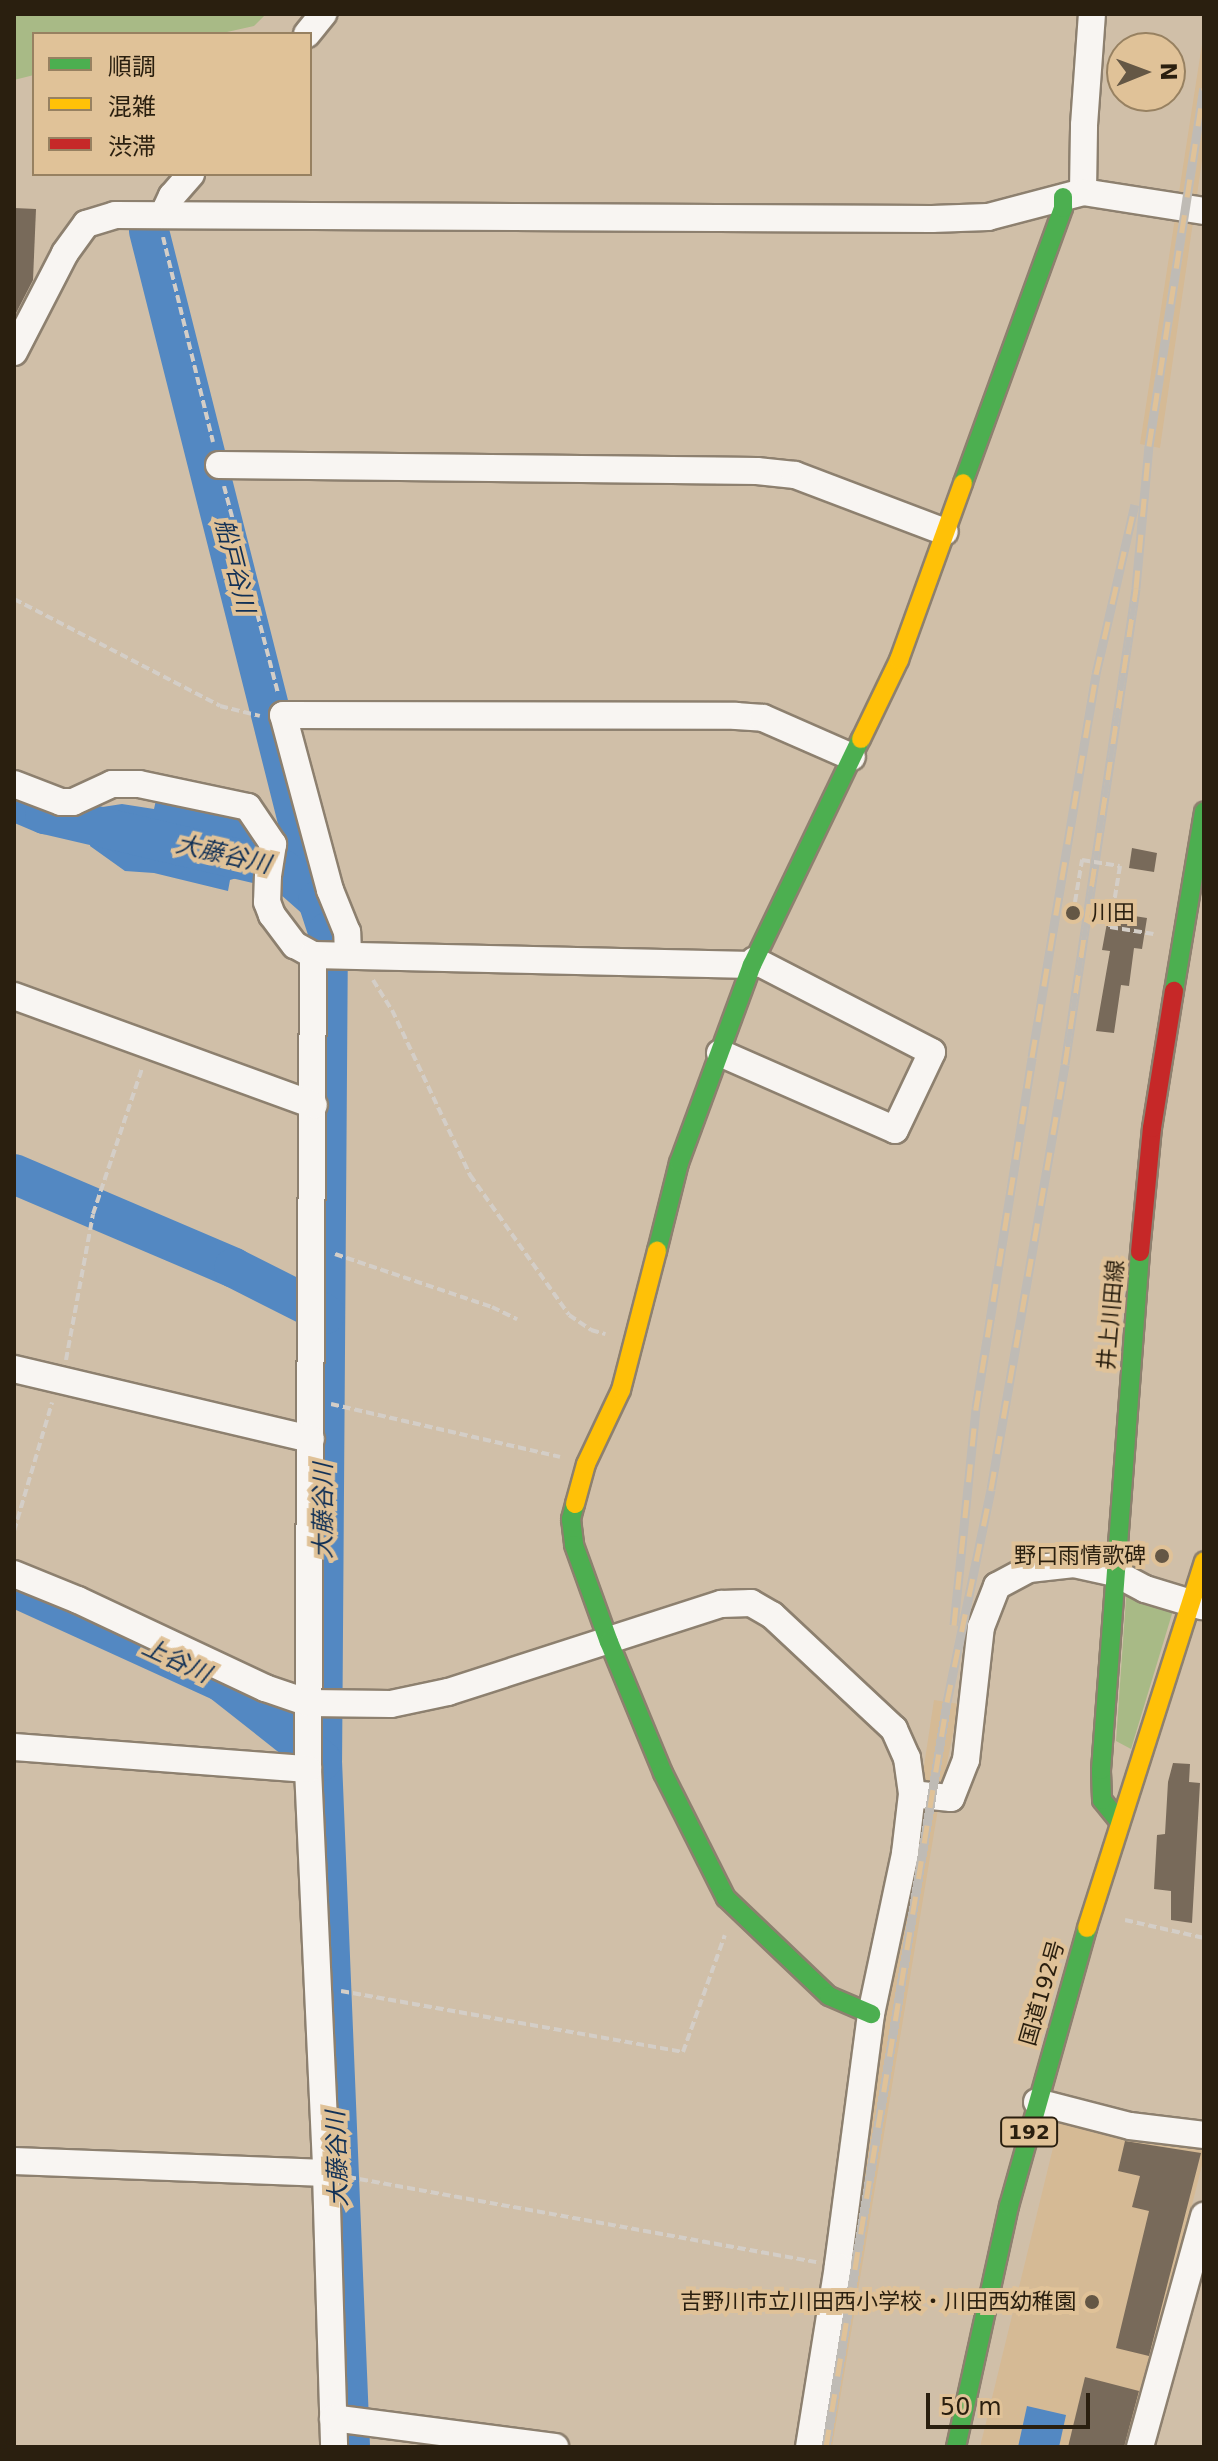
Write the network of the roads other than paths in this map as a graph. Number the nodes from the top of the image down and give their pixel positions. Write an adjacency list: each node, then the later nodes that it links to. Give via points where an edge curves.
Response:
1 (323, 14): 3 (street)
2 (1092, 14): 5 (street)
3 (309, 32)
4 (189, 176): 7 (street)
5 (1073, 194): 6 (street); 7 (street, via 988,217 932,219); 10 (main road, via 1063,208)
6 (1204, 211)
7 (163, 215): 8 (street, via 115,215 86,224 65,253)
8 (14, 352)
9 (219, 465): 10 (street, via 757,471 795,475)
10 (945, 532): 11 (main road, via 899,660)
11 (852, 757): 14 (street, via 763,718 736,716 283,715 330,890 344,921); 15 (main road)
12 (14, 784): 14 (street, via 61,802 126,784 248,807 273,844 267,902 272,915 295,945)
13 (1204, 811): 22 (main road, 井上川田線, via 1152,1128)
14 (329, 955): 15 (street); 18 (street)
15 (753, 962): 17 (main road); 17 (street, via 932,1052 895,1130)
16 (14, 996): 18 (street)
17 (720, 1053): 25 (main road, via 679,1163 621,1390 586,1464 571,1519 574,1545)
18 (314, 1105): 20 (street)
19 (14, 1369): 20 (street)
20 (311, 1439): 26 (street)
21 (1204, 1561): 24 (main road, 国道192号 / 192)
22 (1115, 1573): 24 (street); 29 (street, via 1074,1564 1029,1569 997,1586 981,1627 966,1760 951,1798); 30 (main road, 井上川田線, via 1101,1770 1102,1800)
23 (14, 1574): 26 (street, via 265,1688)
24 (1197, 1605): 30 (main road, 国道192号 / 192)
25 (609, 1642): 26 (street, via 448,1692 391,1704); 29 (street, via 721,1604 751,1603 772,1615 894,1729 907,1758); 31 (main road, via 663,1773 726,1898 829,1996)
26 (318, 1703): 28 (street)
27 (14, 1747): 28 (street)
28 (308, 1754): 35 (street)
29 (912, 1794): 31 (street, via 905,1854)
30 (1119, 1821): 32 (main road, 国道192号 / 192)
31 (871, 2014): 40 (street)
32 (1037, 2102): 33 (street, via 1130,2126); 41 (main road, 国道192号 / 192)
33 (1204, 2135)
34 (14, 2161): 35 (street)
35 (335, 2175): 37 (street)
36 (1204, 2216): 42 (street)
37 (345, 2419): 38 (street); 39 (street)
38 (334, 2447)
39 (555, 2447)
40 (809, 2447)
41 (956, 2447)
42 (1140, 2447)

